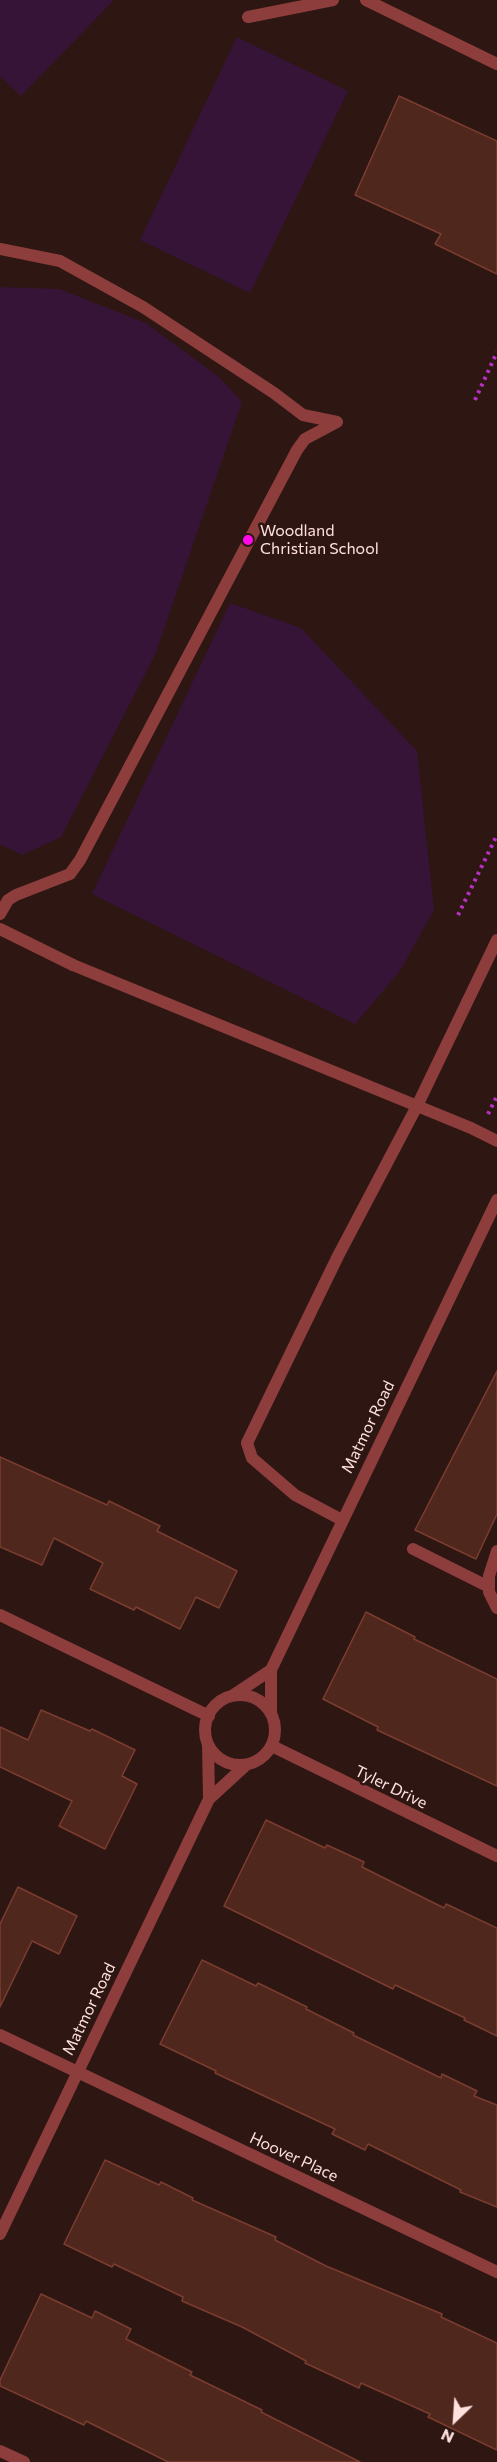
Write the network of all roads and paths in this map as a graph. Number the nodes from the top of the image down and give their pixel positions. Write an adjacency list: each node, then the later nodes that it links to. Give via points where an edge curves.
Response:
1 (333, 0): 3 (street)
2 (366, 0): 4 (street)
3 (248, 17)
4 (497, 64)
5 (0, 249): 9 (street, via 60,261 143,307 303,415 338,422 305,439 297,450 75,867 55,881 8,900)
6 (497, 352): 7 (path)
7 (475, 400)
8 (497, 834): 10 (path)
9 (0, 914)
10 (458, 915)
11 (0, 929): 13 (street, via 73,965)
12 (497, 940): 13 (street)
13 (417, 1106): 14 (street); 16 (street, via 247,1443 252,1458 295,1495)
14 (497, 1141)
15 (497, 1200): 16 (street, Matmor Road)
16 (342, 1520): 22 (street, Matmor Road)
17 (413, 1550): 19 (street)
18 (497, 1551): 19 (street, via 490,1567)
19 (489, 1587): 20 (street)
20 (497, 1608)
21 (0, 1615): 25 (street)
22 (271, 1670): 23 (street); 24 (street, Matmor Road)
23 (231, 1696): 24 (street, via 255,1699); 25 (street, via 220,1701)
24 (271, 1714): 27 (street, via 275,1735)
25 (209, 1716): 26 (street, via 205,1732)
26 (208, 1744): 28 (street, via 224,1761); 29 (street, Matmor Road)
27 (272, 1746): 28 (street, via 266,1755); 30 (street, Tyler Drive)
28 (246, 1765): 29 (street, Matmor Road)
29 (209, 1799): 32 (street, Matmor Road)
30 (497, 1856)
31 (0, 2035): 32 (street, Hoover Place)
32 (77, 2072): 33 (street, Matmor Road); 34 (street, Hoover Place)
33 (0, 2234)
34 (497, 2272)
35 (0, 2451): 36 (street)
36 (24, 2462)

